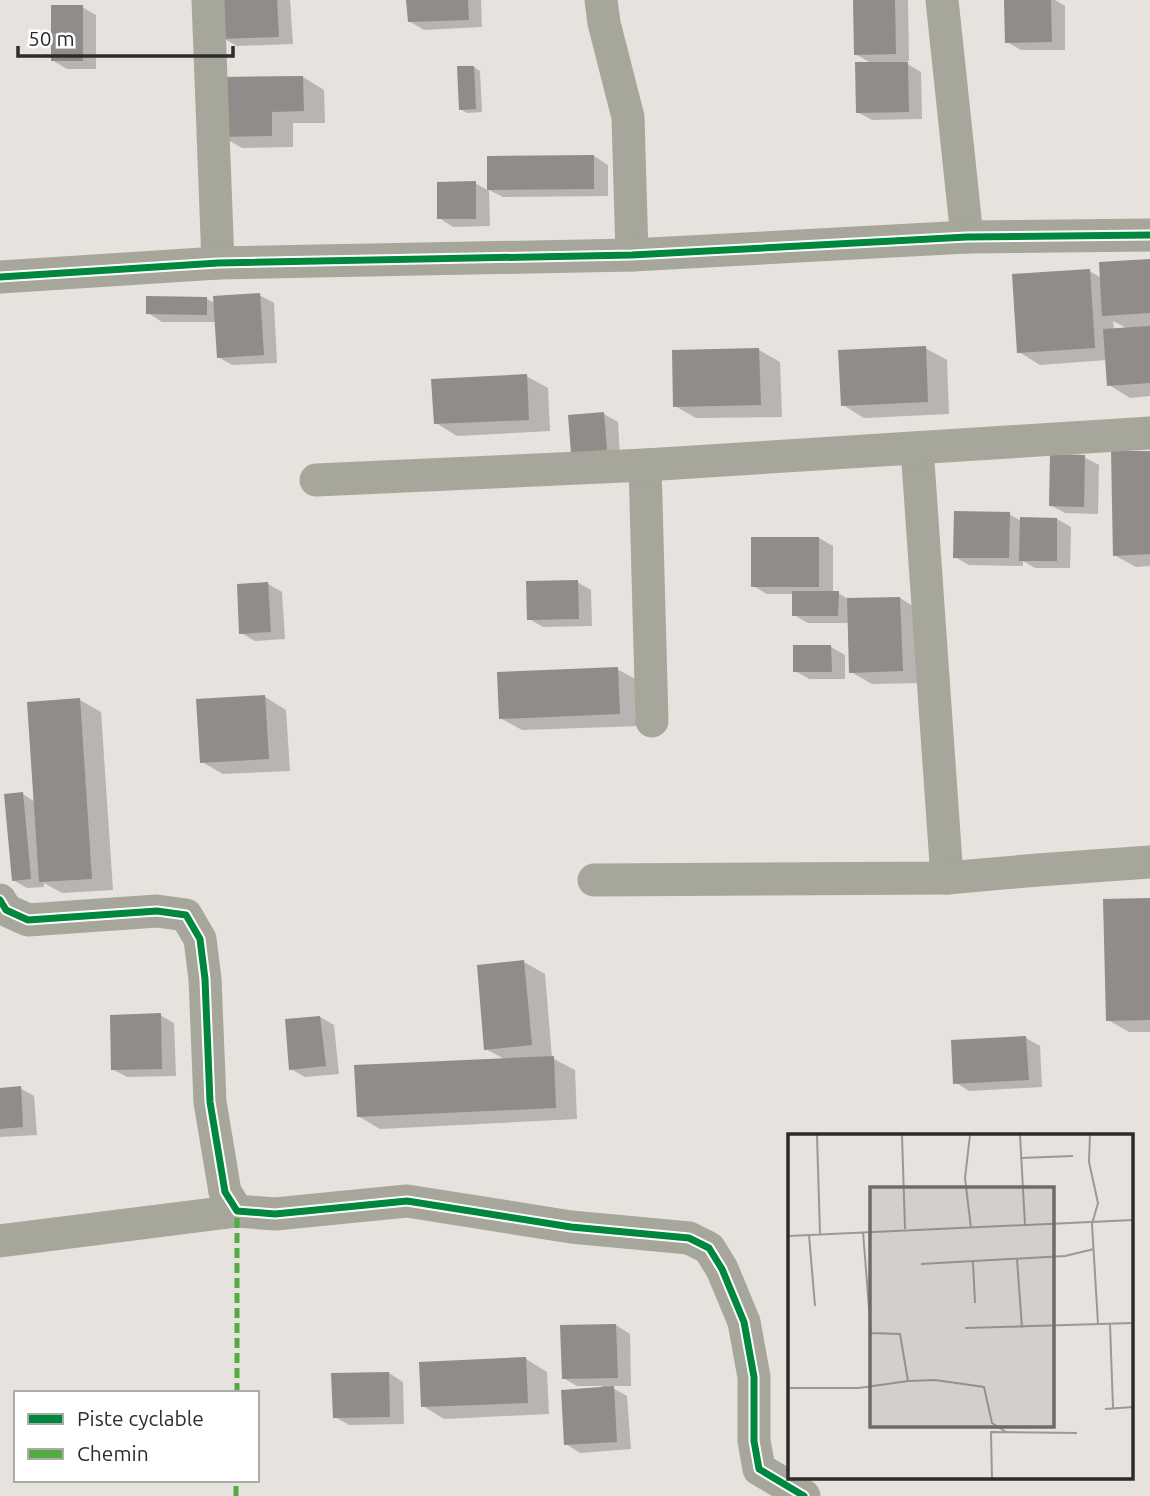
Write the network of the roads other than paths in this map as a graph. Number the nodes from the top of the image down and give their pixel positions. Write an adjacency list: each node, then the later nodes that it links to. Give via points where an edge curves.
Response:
1 (208, 0): 7 (street)
2 (601, 0): 6 (street, via 628,117)
3 (942, 0): 5 (street)
4 (1150, 235): 5 (street)
5 (967, 237): 6 (street)
6 (632, 256): 7 (street)
7 (218, 263): 8 (street)
8 (0, 277)
9 (1150, 433): 10 (street)
10 (917, 448): 11 (street); 15 (street)
11 (645, 465): 12 (street); 13 (street)
12 (316, 480)
13 (652, 721)
14 (1150, 862): 15 (street)
15 (947, 878): 16 (street)
16 (594, 880)
17 (0, 900): 18 (street, via 6,910 28,920 157,911 186,915 200,939 210,1102 225,1192)
18 (237, 1210): 19 (street); 20 (street, via 275,1214 407,1200 571,1227 689,1238 709,1248 744,1322 754,1377 759,1469)
19 (0, 1241)
20 (804, 1496)

